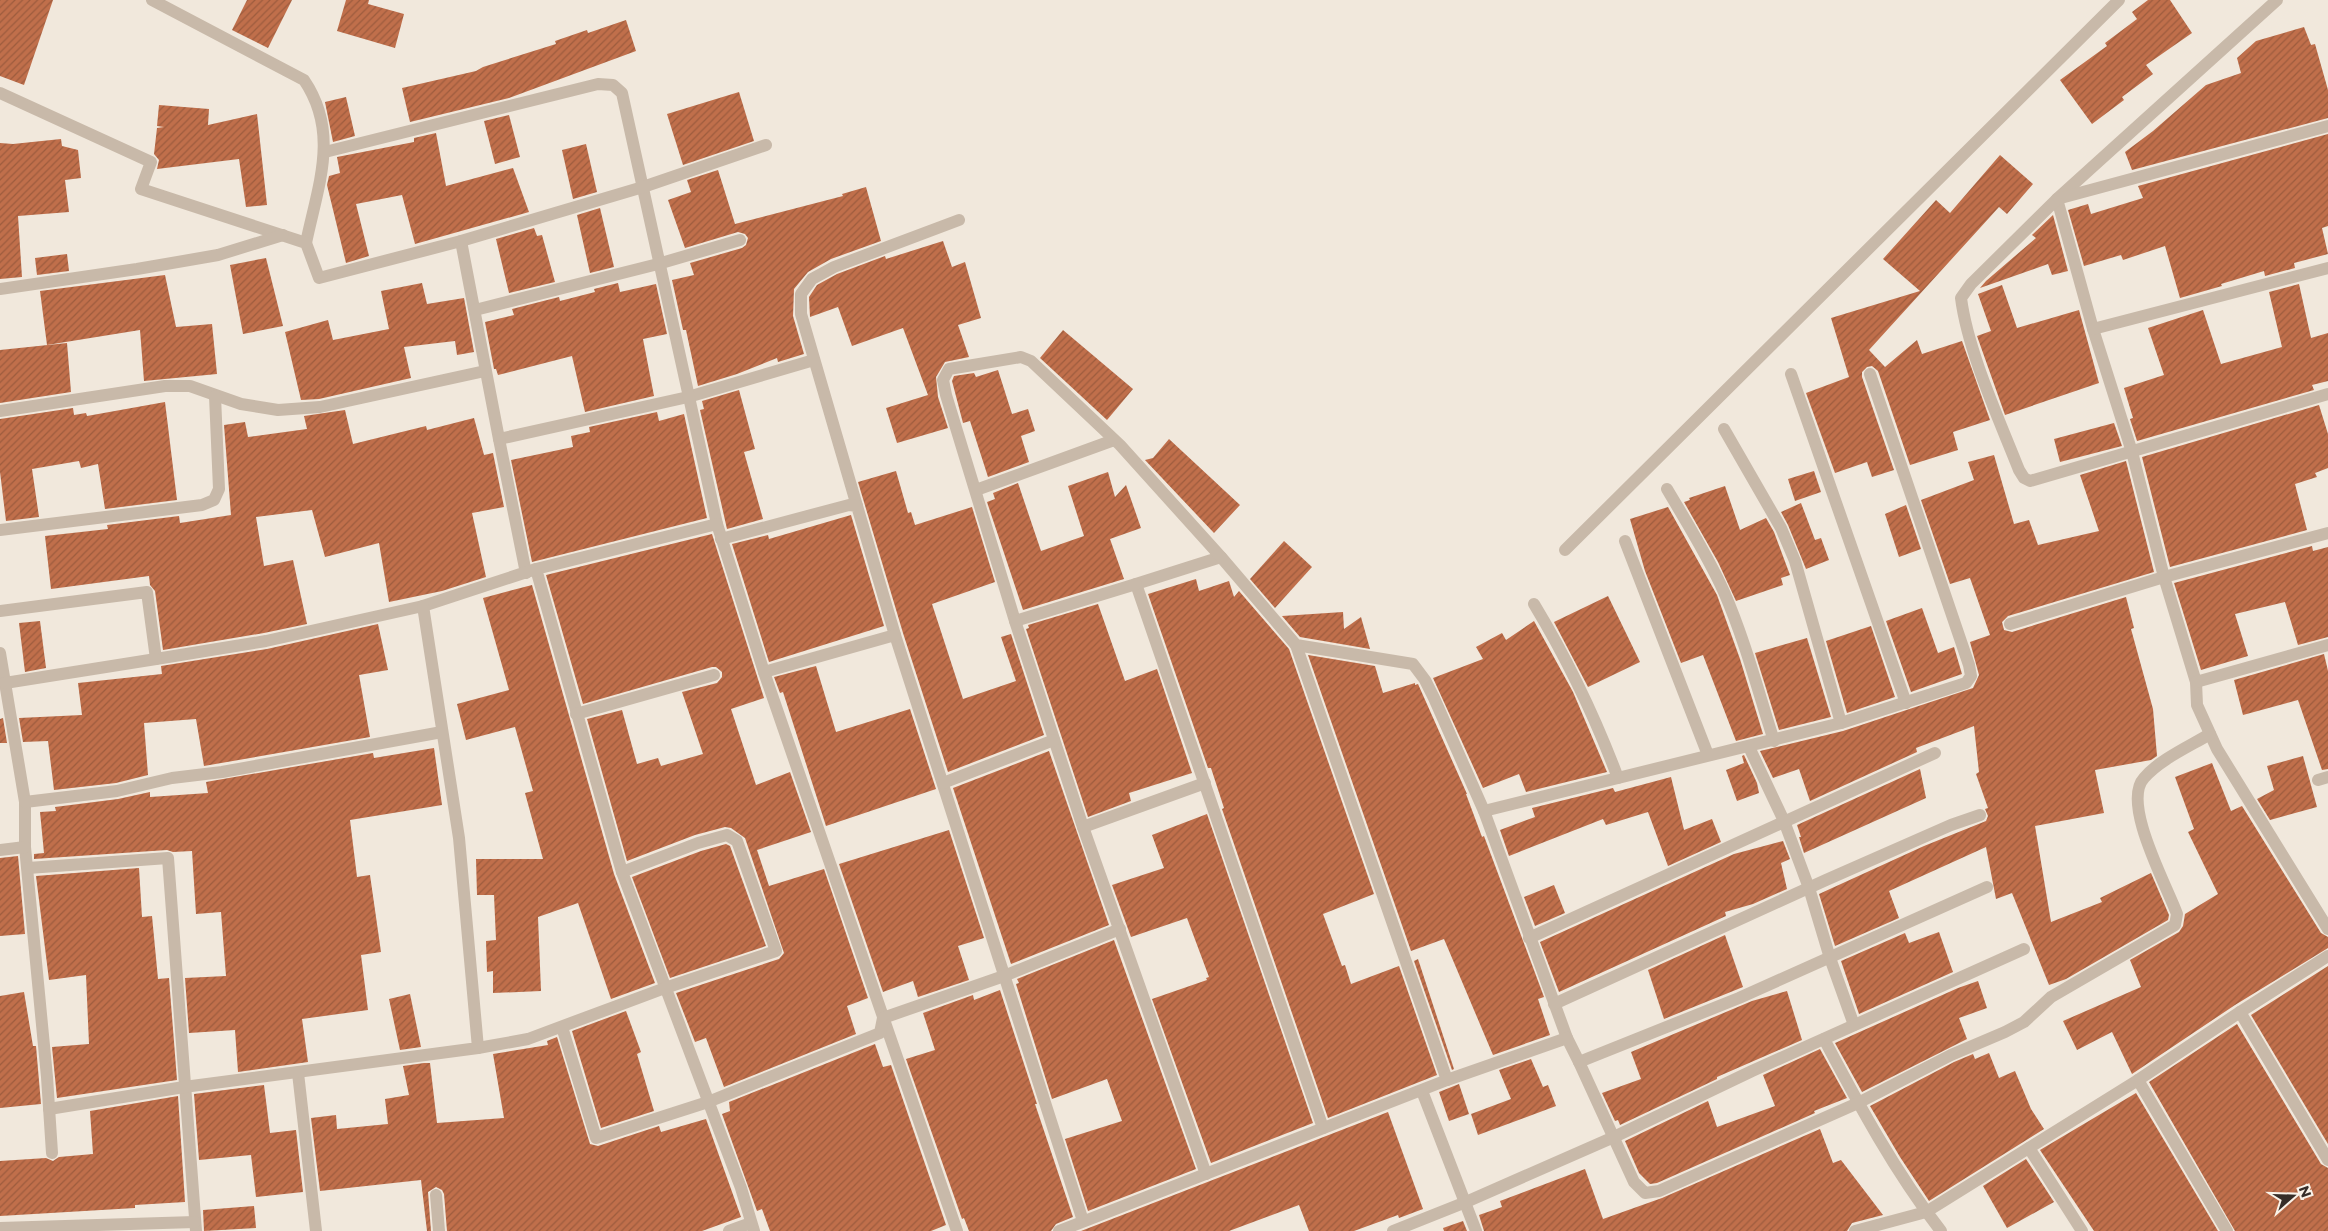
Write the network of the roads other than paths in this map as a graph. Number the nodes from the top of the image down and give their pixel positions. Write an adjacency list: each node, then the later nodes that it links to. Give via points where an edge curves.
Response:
1 (152, 0): 7 (street, via 304,80 316,98)
2 (2119, 0): 40 (street)
3 (2277, 0): 9 (street)
4 (0, 93): 11 (street, via 151,162 141,189)
5 (2328, 126): 9 (street)
6 (766, 146): 8 (street)
7 (325, 152): 8 (street, via 598,84 613,85 622,93); 14 (street)
8 (643, 187): 13 (street); 15 (street)
9 (2057, 199): 19 (street); 31 (street, via 1971,284 1961,298 1963,314 1991,398 2024,478 2040,480)
10 (960, 220): 20 (street, via 834,267 812,279 801,294 801,314)
11 (283, 235): 14 (street); 17 (street, via 218,254)
12 (740, 240): 15 (street)
13 (462, 241): 14 (street, via 319,278); 18 (street)
14 (306, 243)
15 (658, 264): 18 (street); 26 (street)
16 (2328, 268): 19 (street)
17 (0, 289)
18 (475, 310): 21 (street)
19 (2093, 330): 31 (street)
20 (814, 360): 26 (street); 34 (street)
21 (485, 371): 25 (street, via 320,407 278,410); 29 (street)
22 (1791, 374): 59 (street)
23 (1870, 374): 59 (street, via 1969,665 1970,676 1966,683)
24 (2328, 394): 31 (street)
25 (215, 396): 27 (street, via 190,386 165,386); 36 (street, via 219,489 214,500 202,506)
26 (688, 397): 29 (street); 35 (street)
27 (0, 411)
28 (1724, 429): 61 (street, via 1781,528 1795,561)
29 (499, 439): 42 (street)
30 (1114, 440): 33 (street); 33 (street, via 1031,361 1021,357 949,369 943,380 946,395); 41 (street)
31 (2132, 452): 43 (street)
32 (1667, 489): 65 (street, via 1706,553 1725,594)
33 (976, 490): 48 (street)
34 (857, 506): 38 (street, via 849,505); 50 (street)
35 (716, 524): 38 (street); 42 (street)
36 (0, 530)
37 (2328, 533): 43 (street)
38 (721, 539): 55 (street)
39 (1625, 540): 68 (street)
40 (1565, 550)
41 (1221, 557): 44 (street); 51 (street)
42 (531, 571): 46 (street); 60 (street)
43 (2164, 577): 49 (street); 57 (street)
44 (1136, 584): 48 (street); 71 (street)
45 (1534, 604): 69 (street, via 1597,721)
46 (422, 606): 54 (street, via 266,642); 62 (street)
47 (0, 611): 54 (street, via 147,592)
48 (1015, 621): 64 (street)
49 (2010, 624)
50 (895, 635): 55 (street); 70 (street)
51 (1296, 645): 73 (street, via 1413,664 1434,698); 101 (street)
52 (2328, 645): 57 (street)
53 (0, 653): 58 (street)
54 (156, 659): 58 (street)
55 (764, 672): 93 (street)
56 (714, 675): 60 (street)
57 (2196, 682): 63 (street, via 2198,705)
58 (5, 683): 72 (street)
59 (1906, 703): 61 (street)
60 (576, 714): 80 (street)
61 (1841, 723): 65 (street)
62 (442, 732): 72 (street, via 172,778 117,791); 98 (street, via 459,838)
63 (2210, 734): 83 (street); 106 (street, via 2148,774 2142,780 2137,802 2139,820 2177,914 2175,925 2050,997 2018,1025)
64 (1054, 740): 70 (street); 76 (street)
65 (1774, 741): 66 (street)
66 (1749, 748): 68 (street); 75 (street)
67 (1935, 753): 75 (street)
68 (1708, 755): 69 (street)
69 (1618, 778): 73 (street)
70 (943, 782): 89 (street)
71 (1205, 783): 76 (street); 108 (street)
72 (25, 802): 77 (street)
73 (1484, 811): 85 (street)
74 (1980, 814): 82 (street)
75 (1784, 821): 82 (street); 85 (street)
76 (1083, 827): 84 (street)
77 (24, 847): 78 (street); 79 (street)
78 (0, 850)
79 (28, 868): 103 (street, via 168,858); 107 (street)
80 (622, 872): 90 (street); 90 (street, via 698,843 728,835 737,841 776,951)
81 (1987, 887): 88 (street)
82 (1810, 888): 88 (street); 91 (street)
83 (2328, 928)
84 (1120, 929): 89 (street); 113 (street)
85 (1529, 938): 91 (street)
86 (2024, 949): 94 (street)
87 (2328, 956): 92 (street)
88 (1830, 958): 94 (street); 99 (street)
89 (1004, 976): 93 (street); 117 (street)
90 (665, 988): 95 (street); 105 (street)
91 (1554, 1004): 96 (street)
92 (2240, 1012): 102 (street); 112 (street)
93 (883, 1018): 105 (street, via 880,1033); 124 (street)
94 (1854, 1025): 97 (street)
95 (562, 1027): 98 (street, via 528,1039); 105 (street, via 596,1138)
96 (1567, 1038): 99 (street); 101 (street)
97 (1824, 1039): 106 (street); 109 (street)
98 (478, 1048): 100 (street)
99 (1579, 1062): 109 (street)
100 (298, 1073): 103 (street); 121 (street)
101 (1447, 1080): 104 (street)
102 (2138, 1080): 110 (street); 131 (street)
103 (184, 1087): 107 (street); 118 (street)
104 (1422, 1091): 108 (street); 115 (street)
105 (708, 1102): 119 (street, via 741,1188)
106 (1858, 1103): 109 (street, via 1659,1191 1644,1193 1634,1182); 116 (street)
107 (49, 1109): 111 (street)
108 (1323, 1128): 113 (street)
109 (1614, 1137): 115 (street)
110 (2029, 1148): 116 (street); 130 (street)
111 (52, 1153)
112 (2328, 1160)
113 (1206, 1174): 117 (street)
114 (436, 1195): 122 (street)
115 (1466, 1202): 126 (street); 127 (street)
116 (1926, 1212): 128 (street); 129 (street)
117 (1082, 1221): 125 (street)
118 (196, 1227): 120 (street)
119 (752, 1227): 123 (street)
120 (0, 1228)
121 (316, 1231)
122 (439, 1231)
123 (729, 1231)
124 (957, 1231)
125 (1059, 1231)
126 (1393, 1231)
127 (1476, 1231)
128 (1855, 1231)
129 (1941, 1231)
130 (2082, 1231)
131 (2227, 1231)

